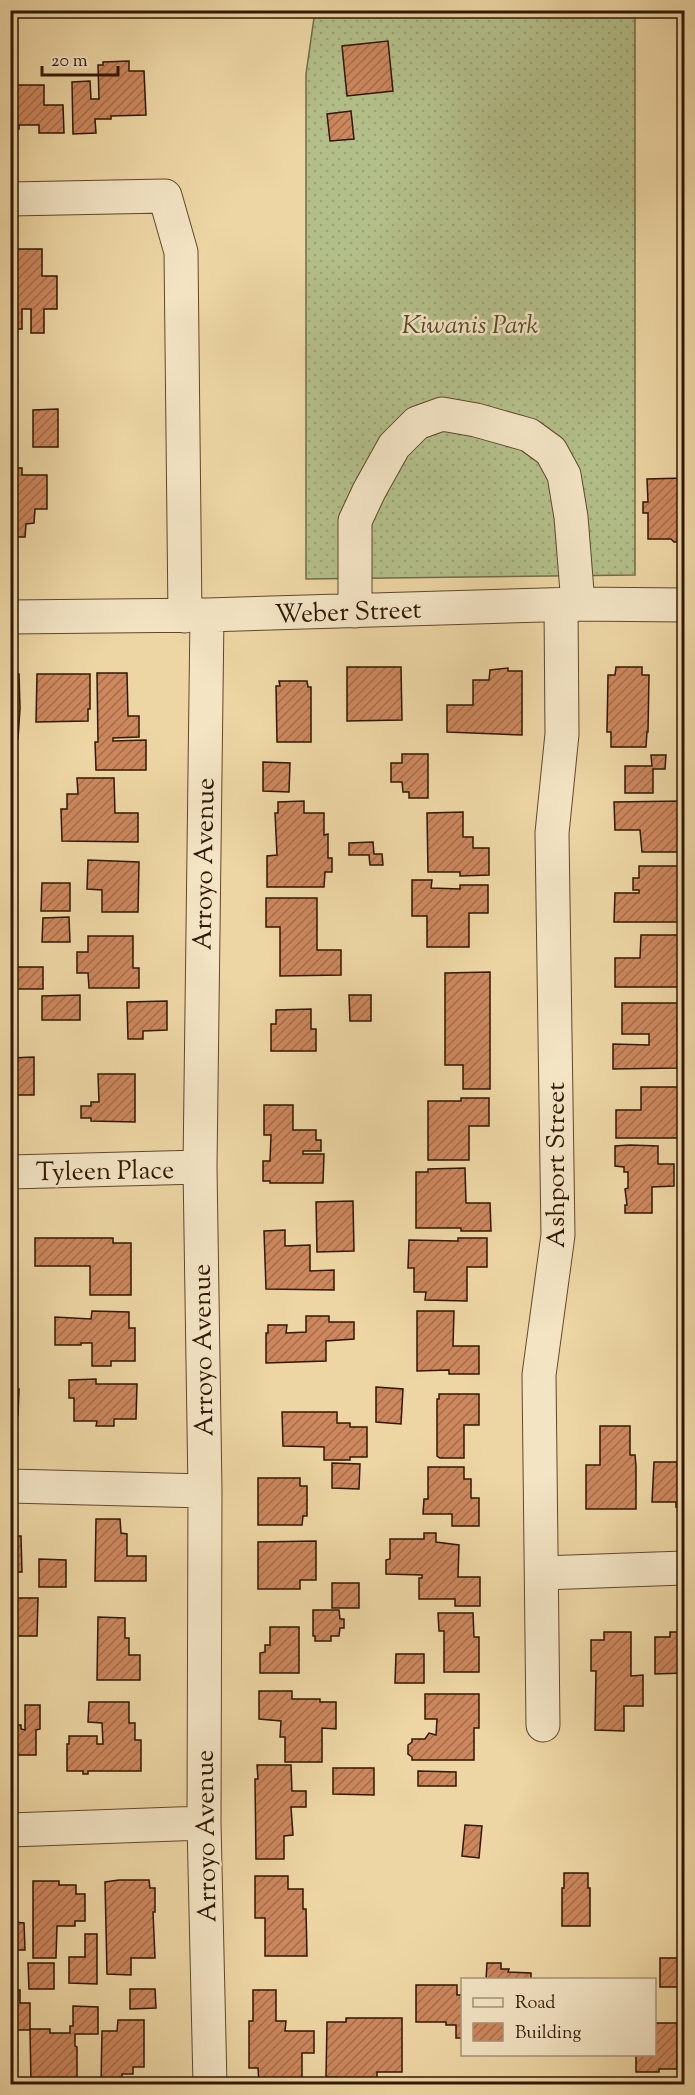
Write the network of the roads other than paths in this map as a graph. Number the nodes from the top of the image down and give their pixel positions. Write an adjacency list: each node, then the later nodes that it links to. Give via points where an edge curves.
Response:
1 (10, 199): 5 (street, Arroyo Avenue, via 165,196 181,252)
2 (569, 604): 3 (street, Weber Street); 4 (street, Weber Street); 4 (street, Ashport Street, via 572,517 564,475 551,451 530,435 442,414 417,423 394,446 369,491 356,521); 12 (street, Ashport Street, via 552,832 558,1235 539,1375)
3 (684, 605)
4 (356, 611): 5 (street, Weber Street)
5 (196, 616): 6 (street, Weber Street); 7 (street, Arroyo Avenue)
6 (10, 617)
7 (200, 1167): 8 (street, Tyleen Place); 10 (street, Arroyo Avenue)
8 (10, 1172)
9 (10, 1486): 10 (street)
10 (205, 1491): 14 (street, Arroyo Avenue)
11 (684, 1568): 12 (street)
12 (542, 1573): 13 (street, Ashport Street)
13 (543, 1725)
14 (204, 1823): 15 (street); 16 (street, Arroyo Avenue)
15 (10, 1830)
16 (210, 2085)

